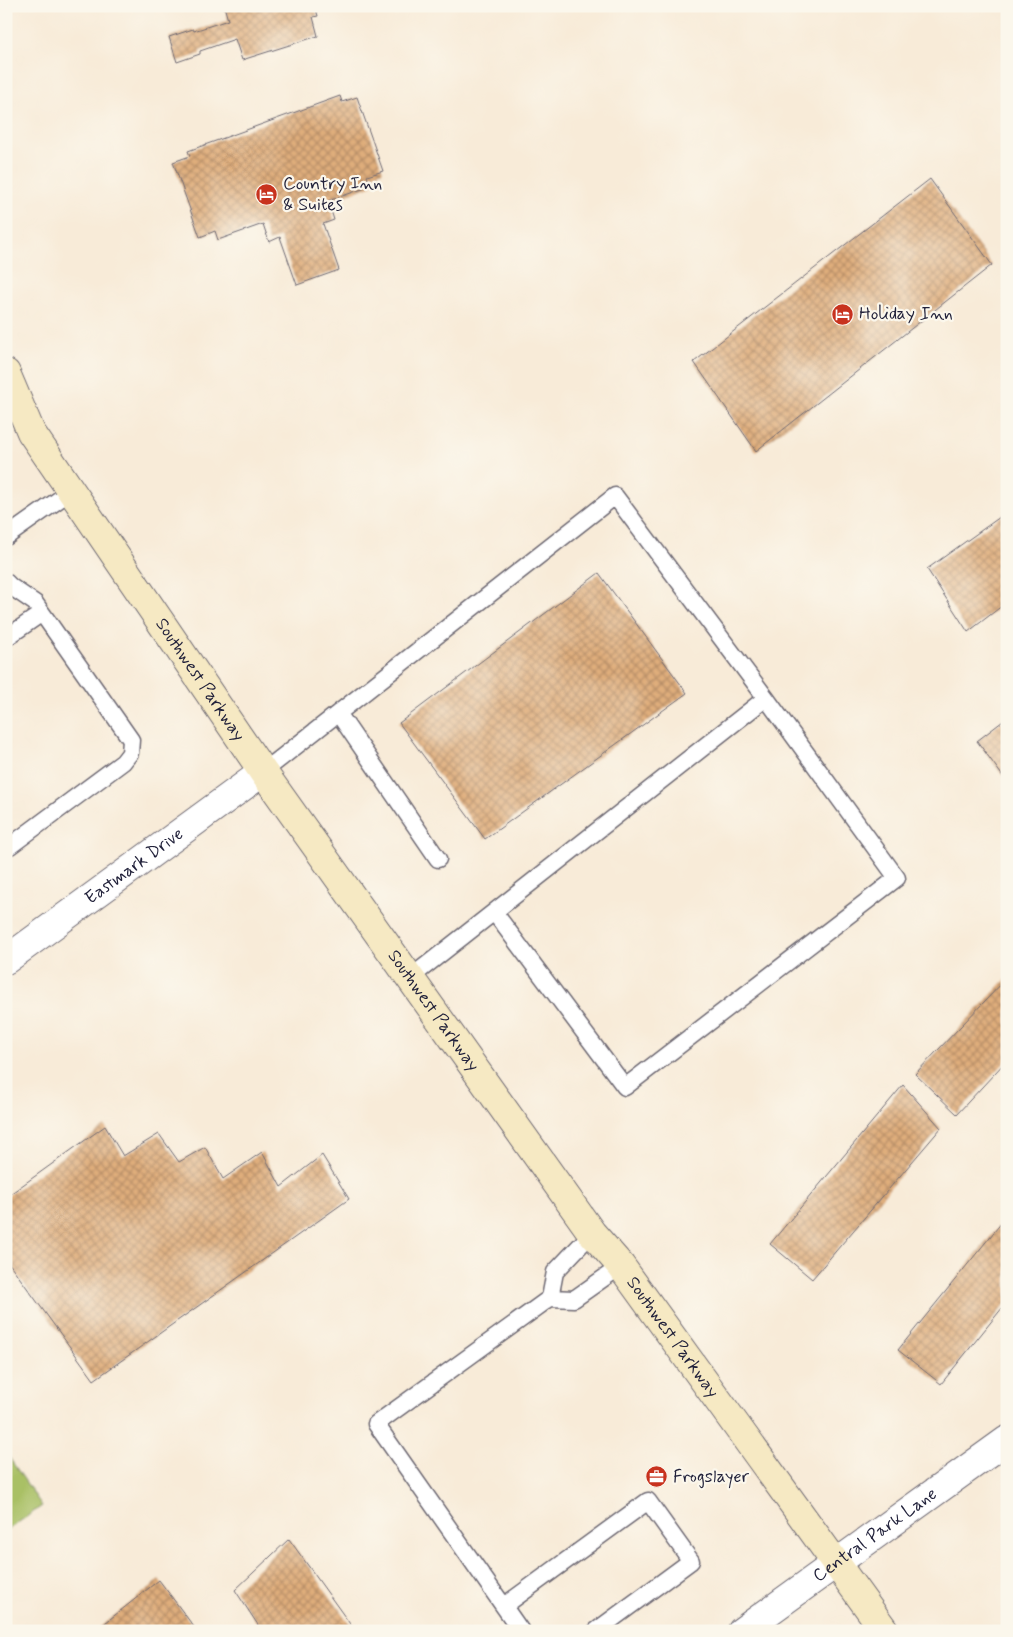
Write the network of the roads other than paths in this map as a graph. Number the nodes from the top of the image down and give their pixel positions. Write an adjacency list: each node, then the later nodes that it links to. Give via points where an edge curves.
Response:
1 (6, 373): 2 (main road, Southwest Parkway, via 31,432)
2 (71, 491): 3 (lane); 9 (main road, Southwest Parkway)
3 (6, 537)
4 (6, 582): 5 (lane, via 35,603)
5 (42, 613): 6 (lane); 10 (lane, via 131,740 130,753 123,762)
6 (6, 638)
7 (766, 698): 8 (lane, via 615,496); 12 (lane); 12 (lane, via 897,878 626,1087)
8 (338, 714): 9 (lane); 11 (lane)
9 (263, 772): 13 (street, Eastmark Drive); 14 (main road, Southwest Parkway)
10 (6, 846)
11 (438, 859)
12 (494, 912): 14 (lane)
13 (6, 960)
14 (410, 978): 15 (main road, Southwest Parkway)
15 (592, 1232): 16 (main road, Southwest Parkway); 17 (lane, via 555,1272)
16 (620, 1266): 17 (lane, via 574,1299); 19 (main road, Southwest Parkway)
17 (550, 1298): 20 (lane, via 376,1424)
18 (1007, 1440): 19 (street, Central Park Lane)
19 (836, 1562): 23 (street, Central Park Lane); 24 (main road, Southwest Parkway)
20 (504, 1606): 21 (lane); 22 (lane, via 648,1501 691,1561)
21 (521, 1631)
22 (596, 1631)
23 (742, 1631)
24 (885, 1631)

